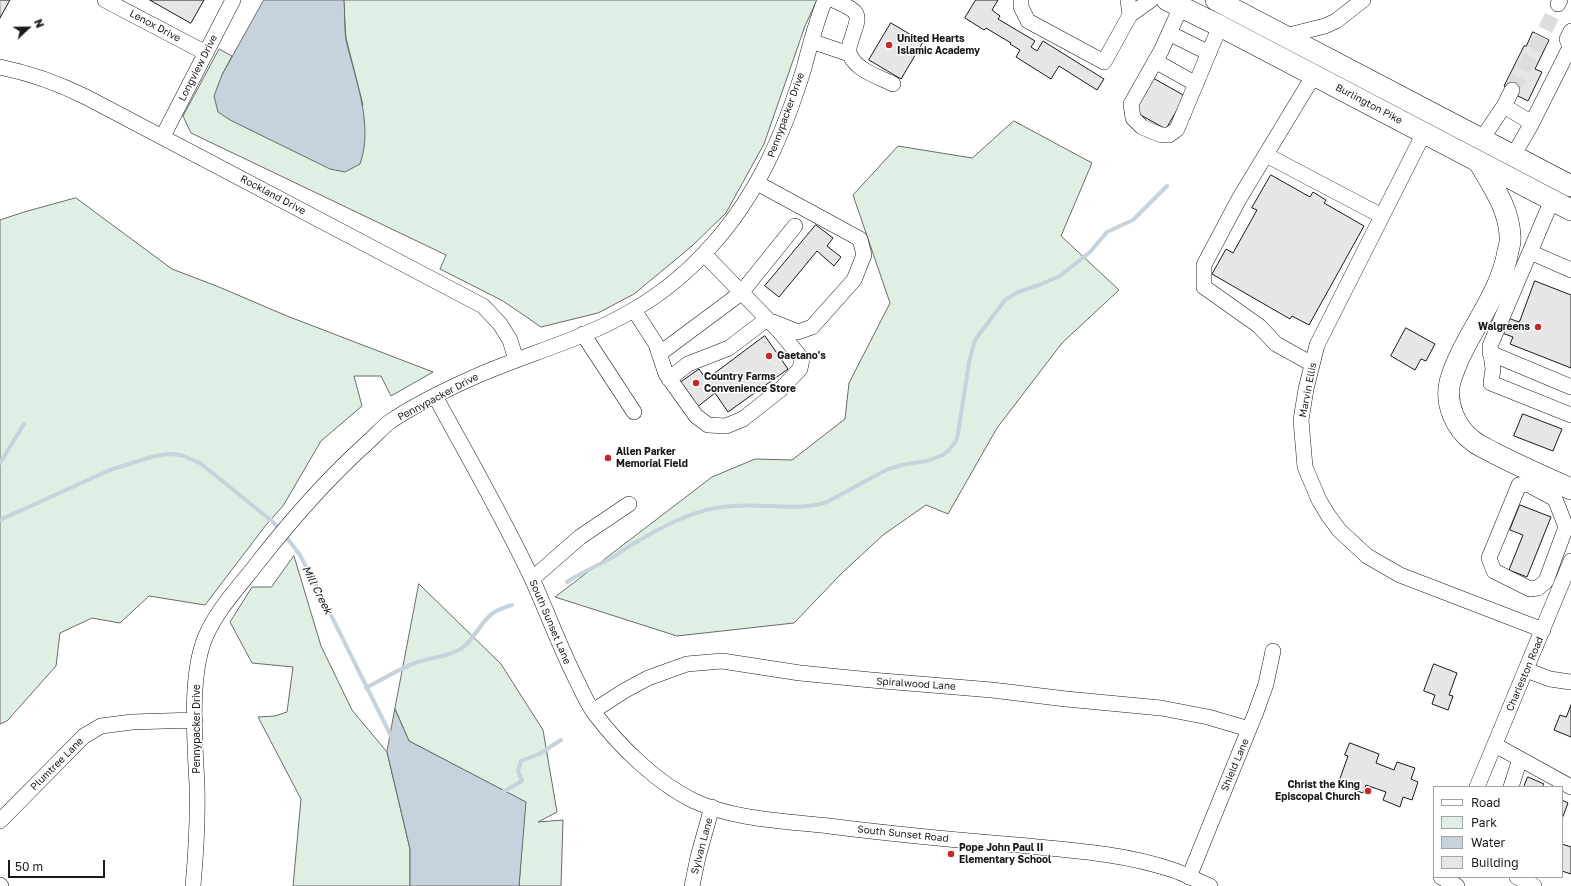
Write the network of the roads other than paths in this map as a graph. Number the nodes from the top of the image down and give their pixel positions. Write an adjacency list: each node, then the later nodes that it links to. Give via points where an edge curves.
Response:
1 (105, 0): 18 (street, Lenox Drive)
2 (233, 0): 18 (street, Longview Drive)
3 (825, 0): 16 (street, Pennypacker Drive)
4 (833, 0): 20 (street, via 855,11 858,19)
5 (1020, 0): 11 (street, via 1028,21 1104,62)
6 (1128, 0): 11 (street)
7 (1151, 0): 11 (street)
8 (1216, 0): 15 (highway, Burlington Pike)
9 (1363, 0): 15 (street, via 1336,21)
10 (1174, 4): 12 (highway, Burlington Pike); 14 (street)
11 (1130, 15)
12 (1220, 26): 19 (street); 23 (highway, Burlington Pike)
13 (1571, 31): 17 (street, via 1567,39)
14 (1169, 33): 19 (street); 21 (street)
15 (1285, 36): 31 (highway, Burlington Pike)
16 (811, 41): 20 (street); 35 (street, Pennypacker Drive, via 780,138)
17 (1571, 47): 28 (street)
18 (206, 53): 30 (street, Longview Drive)
19 (1209, 53): 25 (street)
20 (849, 54): 24 (street, via 859,67)
21 (1158, 56): 25 (street); 25 (street, via 1131,104 1133,118 1142,127 1161,135 1169,135 1177,129)
22 (0, 67): 30 (street, Rockland Drive, via 64,86)
23 (1314, 75): 29 (highway, Burlington Pike); 32 (street)
24 (893, 84)
25 (1196, 84)
26 (1512, 90): 27 (street)
27 (1504, 106): 28 (street); 31 (street)
28 (1532, 123): 33 (street)
29 (1424, 133): 34 (highway, Burlington Pike); 39 (street, Marvin Ellis)
30 (163, 136): 50 (street, Rockland Drive, via 483,306 500,324 510,340)
31 (1481, 140): 33 (highway, Burlington Pike)
32 (1266, 155): 39 (street); 51 (street, via 1204,265 1204,287 1259,326 1276,344)
33 (1513, 156): 36 (highway, Burlington Pike)
34 (1479, 162): 37 (highway, Burlington Pike); 57 (highway, via 1508,217 1510,238 1500,280 1457,364 1450,383 1448,400 1460,429 1472,441 1506,460)
35 (757, 183): 42 (street, Pennypacker Drive, via 744,205); 46 (street, via 860,239 864,255 854,280 812,327 798,332)
36 (1571, 186)
37 (1552, 200): 38 (highway, Burlington Pike); 41 (street)
38 (1571, 210)
39 (1382, 216): 51 (street, Marvin Ellis, via 1317,345)
40 (795, 226): 44 (street)
41 (1530, 252): 43 (street); 48 (street, via 1490,346)
42 (704, 254): 44 (street); 45 (street, Pennypacker Drive, via 675,281)
43 (1571, 270)
44 (742, 293): 46 (street); 49 (street)
45 (634, 310): 47 (street, Pennypacker Drive); 49 (street, via 656,344)
46 (767, 319): 52 (street, via 729,348 688,364); 52 (street, via 802,359 800,369 781,389 743,419 726,426 708,425 696,416)
47 (583, 334): 50 (street, Pennypacker Drive); 55 (street)
48 (1490, 352): 53 (street); 56 (street, via 1491,383)
49 (659, 354): 52 (street)
50 (516, 360): 54 (street, Pennypacker Drive)
51 (1312, 364): 63 (street, Marvin Ellis, via 1301,420 1305,467 1319,500 1339,530 1367,556 1400,575)
52 (669, 379)
53 (1571, 387)
54 (435, 396): 61 (street, South Sunset Lane); 68 (street, Pennypacker Drive, via 386,425 347,460 276,540 219,613 204,640 195,688)
55 (634, 412)
56 (1571, 415)
57 (1571, 489)
58 (629, 504): 61 (street, via 580,537)
59 (1556, 554): 59 (street, via 1566,527 1555,499 1527,484 1519,485 1489,558 1494,571 1530,589 1538,588 1546,581); 60 (street)
60 (1571, 561): 62 (street, Charleston Road)
61 (532, 579): 67 (street, South Sunset Lane, via 572,672)
62 (1564, 596): 63 (street, Charleston Road)
63 (1543, 630): 65 (street, Charleston Road)
64 (1273, 650): 69 (street, Shield Lane, via 1266,684)
65 (1526, 670): 66 (street, via 1550,679); 70 (street, Charleston Road)
66 (1571, 682)
67 (593, 711): 69 (street, Spiralwood Lane, via 648,678 687,664 722,661 800,673 1162,708 1208,717); 75 (street, South Sunset Lane, via 620,744 649,770 679,792)
68 (195, 720): 76 (street, Plumtree Lane, via 132,722 101,726 84,736); 80 (street, Pennypacker Drive, via 198,810)
69 (1249, 729): 77 (street, Shield Lane)
70 (1495, 745): 71 (street); 72 (street, Charleston Road)
71 (1520, 759): 73 (street); 74 (street)
72 (1477, 786)
73 (1511, 786)
74 (1571, 787)
75 (712, 807): 77 (street, South Sunset Road, via 786,822 1111,856 1154,864); 81 (street, Sylvan Lane)
76 (0, 821)
77 (1189, 877): 82 (street, South Sunset Road)
78 (1443, 878): 83 (street)
79 (1519, 878): 84 (street)
80 (193, 886)
81 (692, 886)
82 (1210, 886)
83 (1457, 886)
84 (1534, 886)

